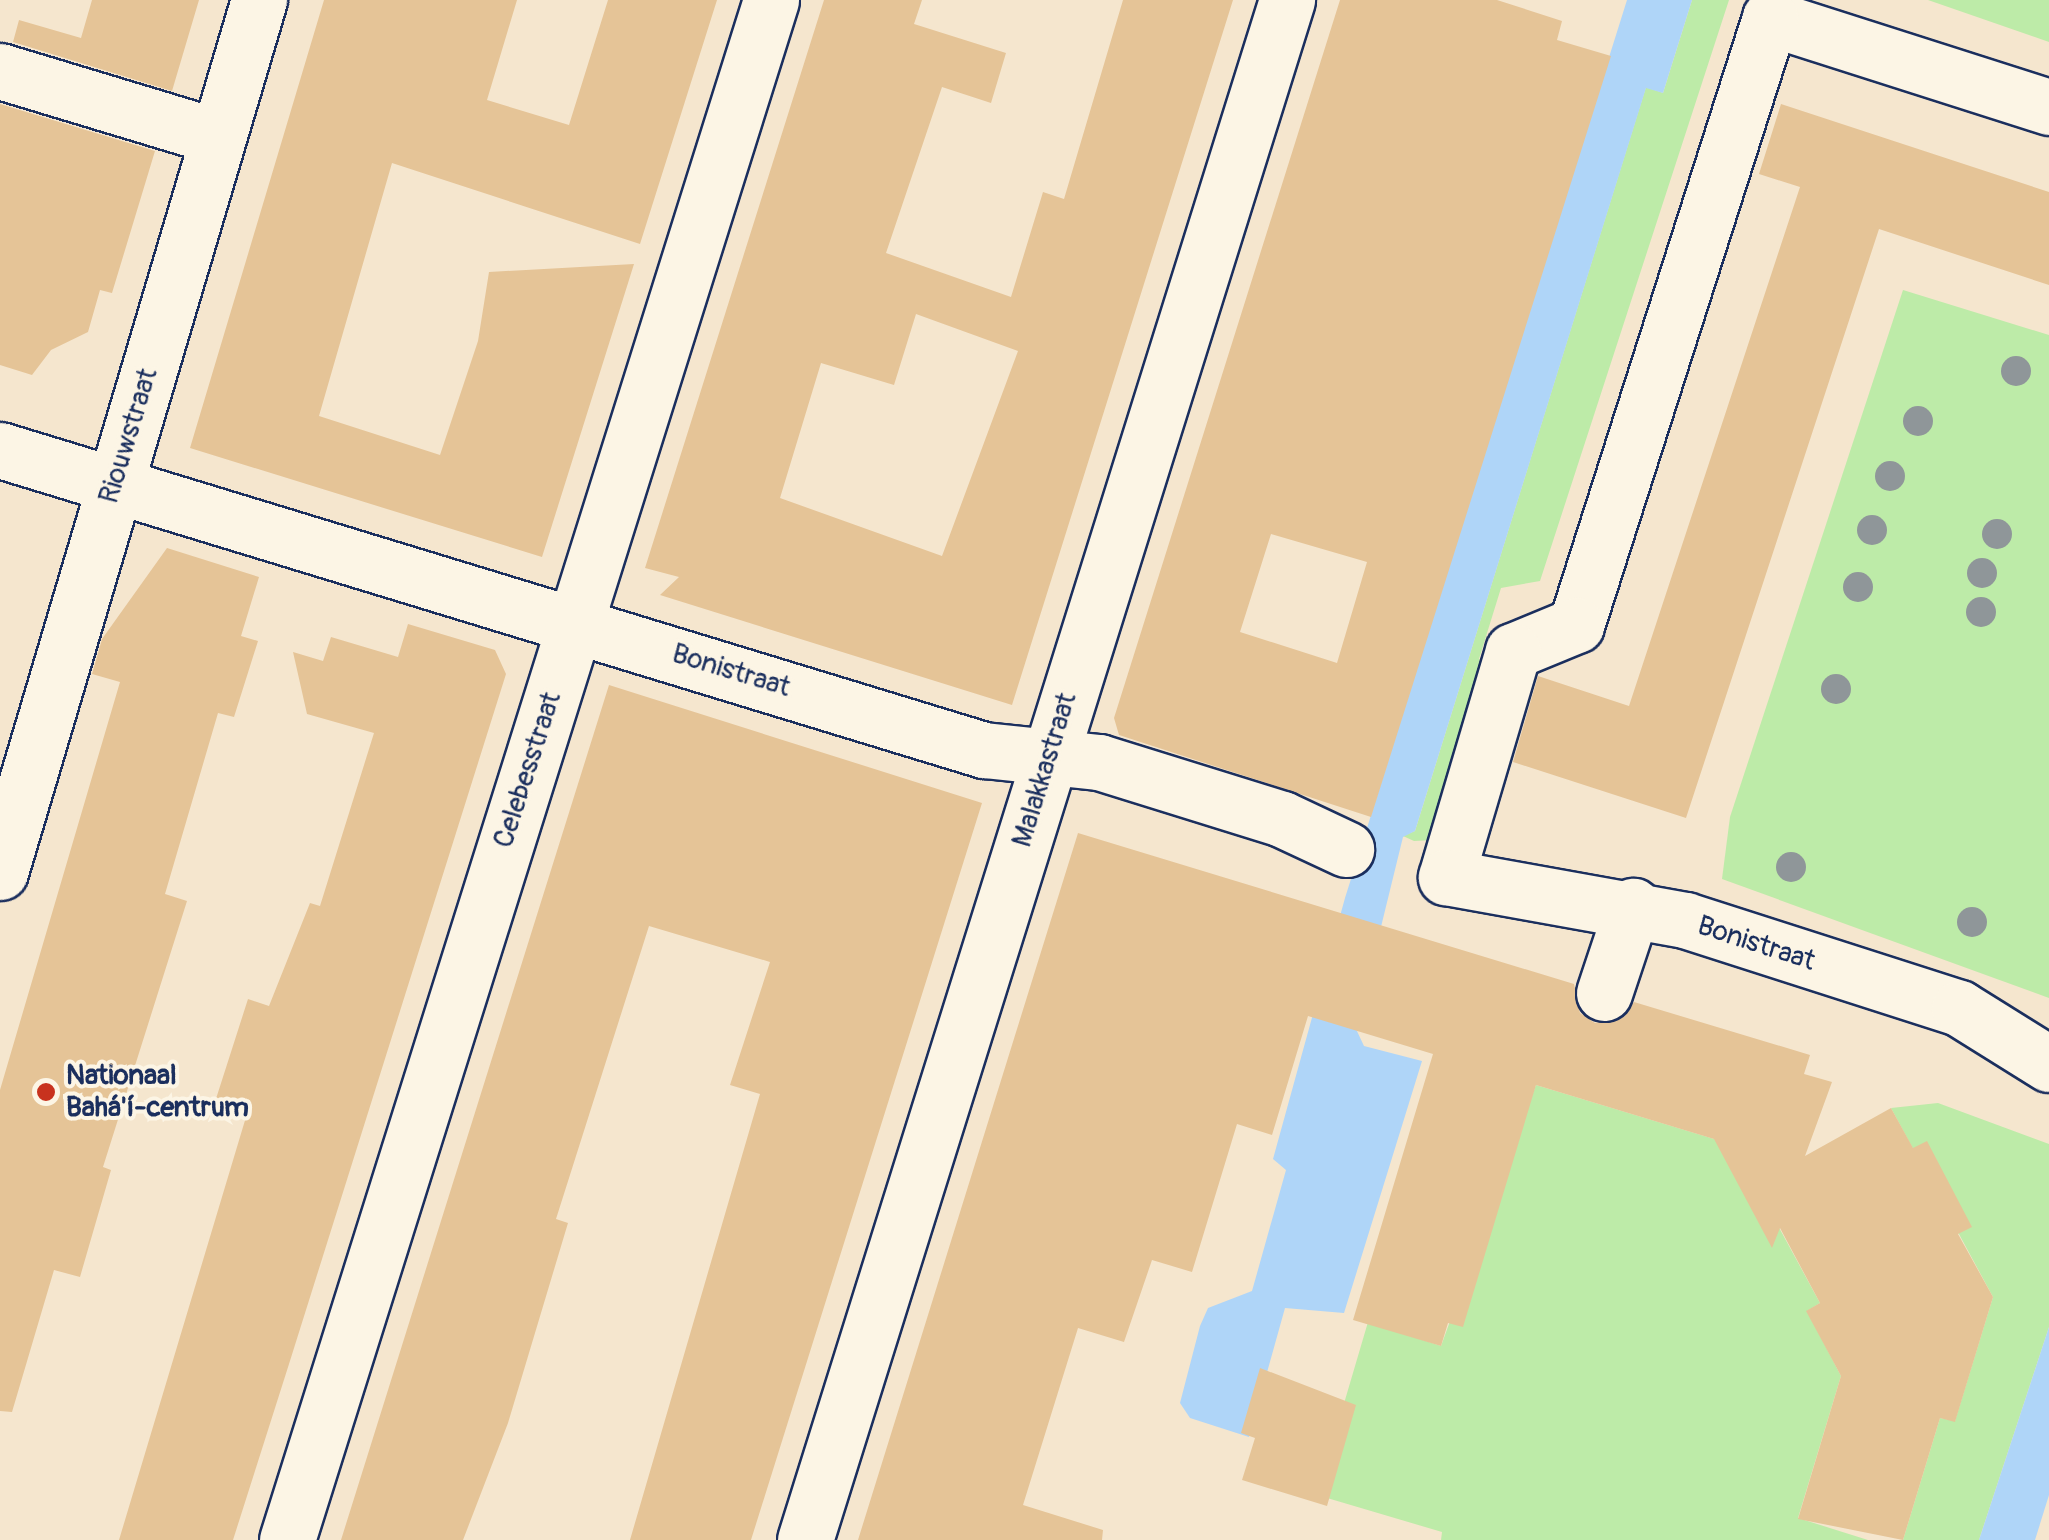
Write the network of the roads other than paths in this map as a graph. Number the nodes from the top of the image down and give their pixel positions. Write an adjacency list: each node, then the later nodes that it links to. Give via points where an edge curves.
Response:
1 (259, 0): 6 (street, Riouwstraat)
2 (770, 0): 9 (street, Celebesstraat)
3 (1287, 0): 10 (street, Malakkastraat)
4 (0, 71): 6 (street)
5 (2049, 107): 13 (street, Bonistraat, via 1770,18 1576,625 1513,651 1446,877)
6 (218, 136): 8 (street, Riouwstraat)
7 (0, 450): 8 (street, Bonistraat)
8 (116, 482): 9 (street, Bonistraat); 12 (street, Riouwstraat)
9 (574, 622): 10 (street, Bonistraat, via 984,750); 16 (street, Celebesstraat)
10 (1048, 760): 11 (street, Bonistraat, via 1100,762 1282,819); 17 (street, Malakkastraat)
11 (1346, 849)
12 (0, 872)
13 (1633, 906): 14 (street); 15 (street, Bonistraat, via 1959,1008)
14 (1604, 993)
15 (2049, 1064)
16 (287, 1540)
17 (805, 1540)

